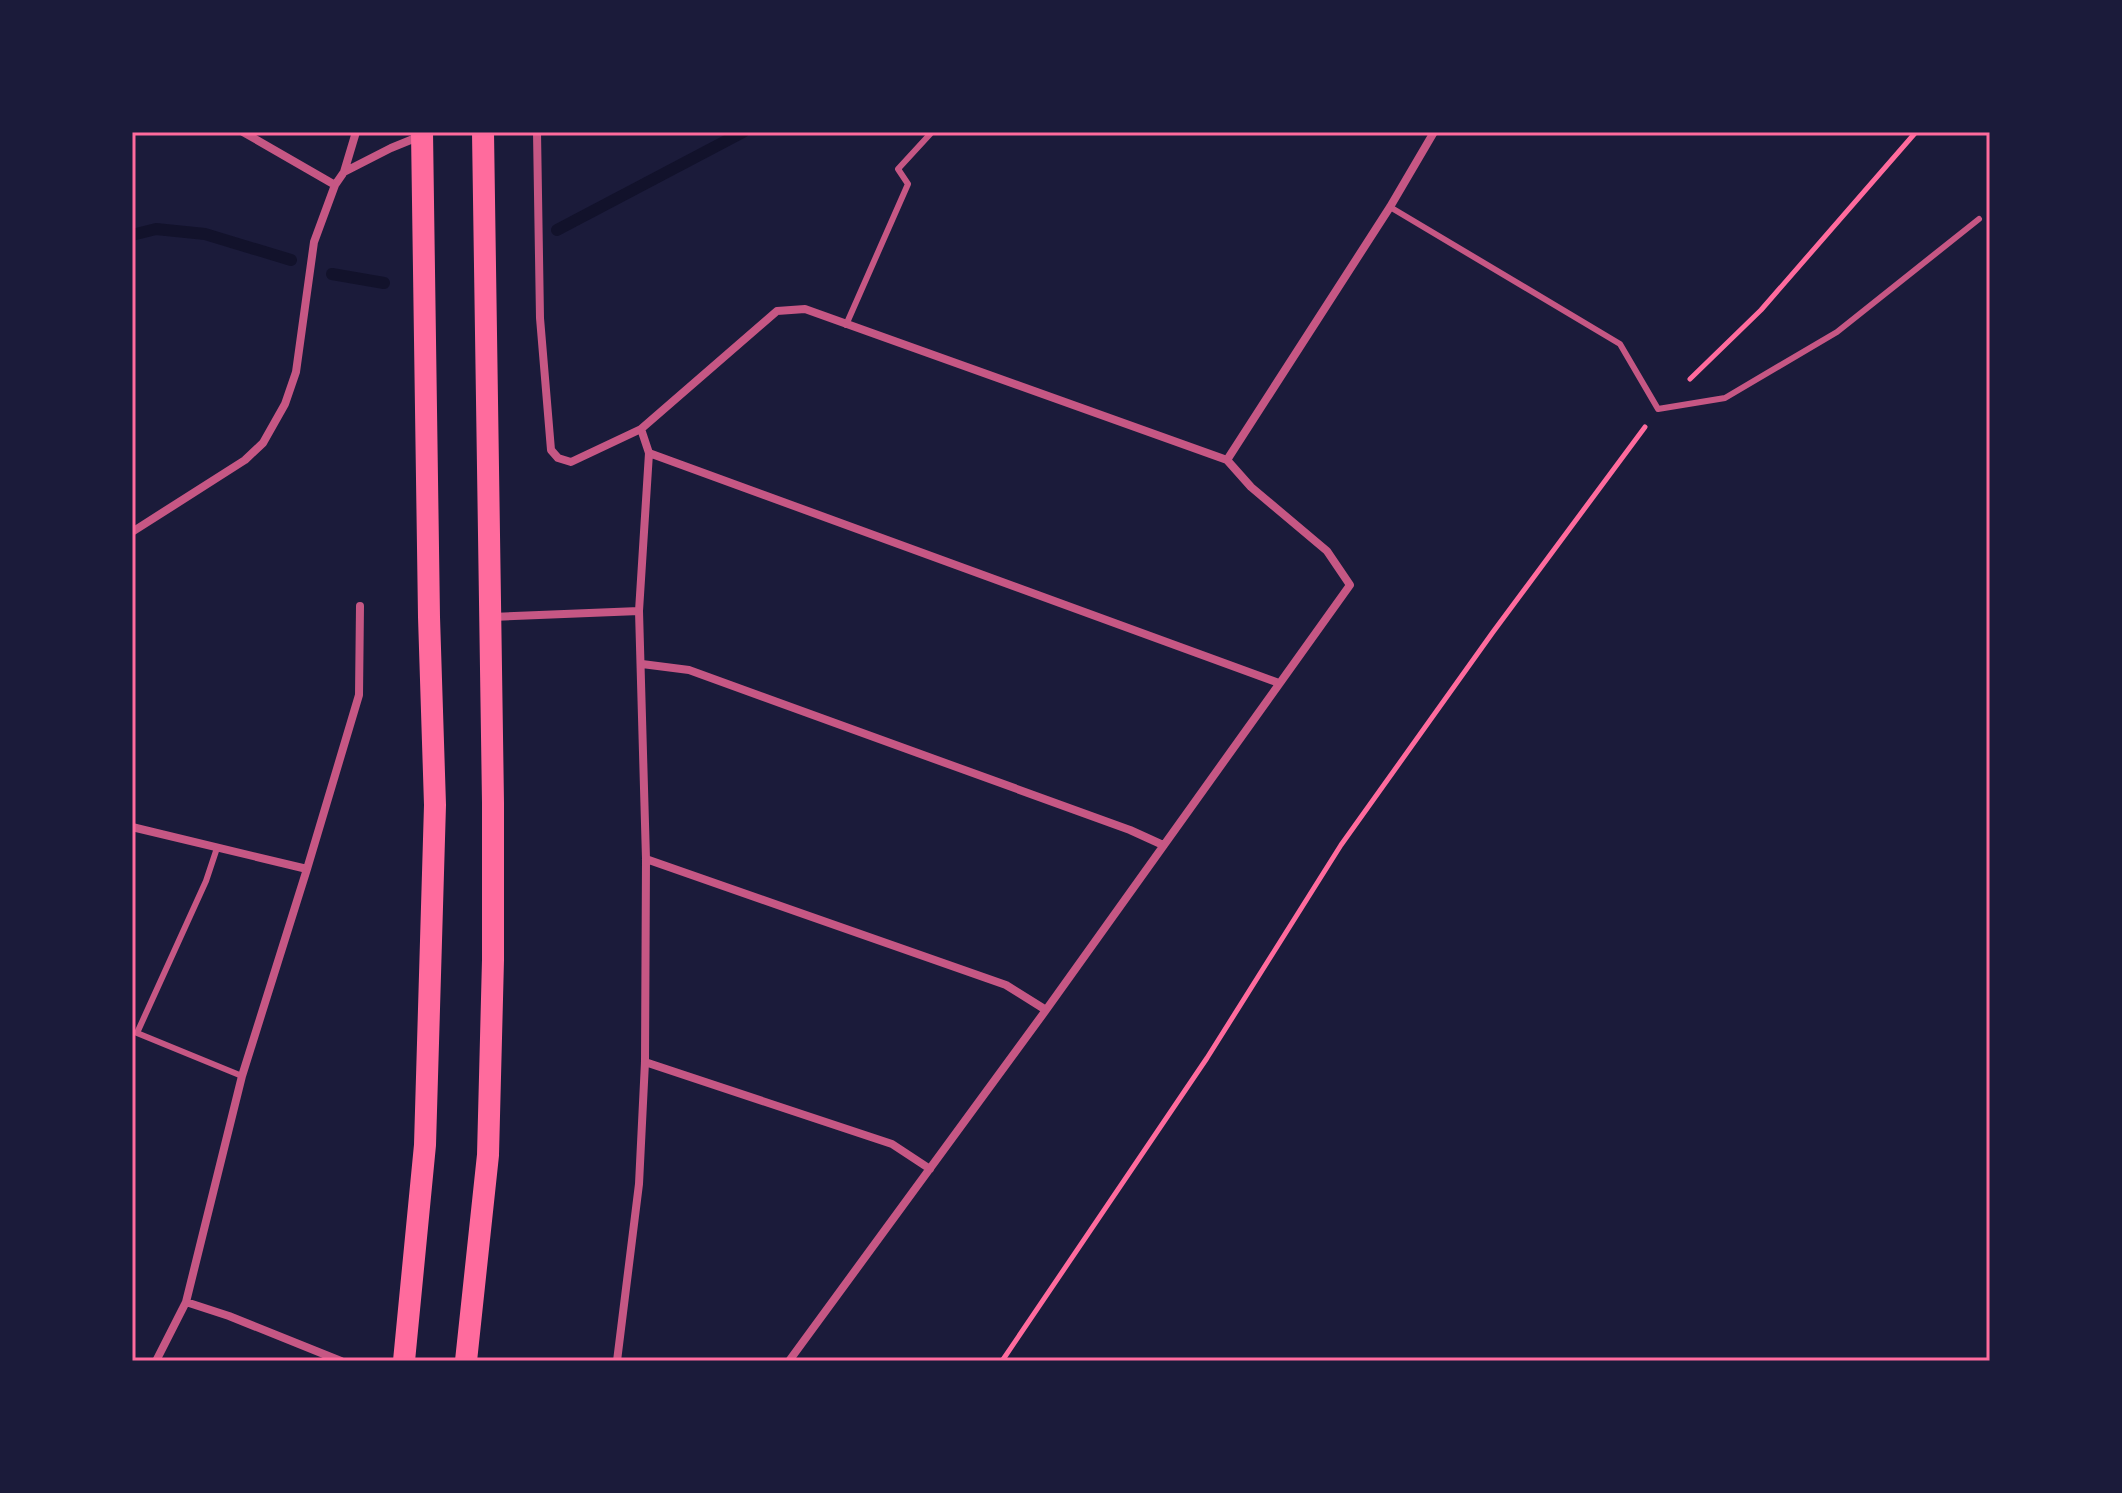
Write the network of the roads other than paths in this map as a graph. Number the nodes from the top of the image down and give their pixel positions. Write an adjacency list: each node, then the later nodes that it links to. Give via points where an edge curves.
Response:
1 (243, 132): 9 (street)
2 (356, 132): 8 (street)
3 (483, 132): 19 (highway)
4 (537, 132): 13 (street, via 540,318 551,450 571,462)
5 (932, 132): 12 (lane, via 898,169 908,184)
6 (1434, 132): 10 (street)
7 (422, 134): 8 (street); 34 (highway, via 435,805 425,1145)
8 (344, 172): 9 (street)
9 (335, 185): 16 (street, via 314,242 296,372 263,443)
10 (1390, 207): 11 (lane, via 1620,344 1658,409 1725,398 1837,332); 15 (street)
11 (1979, 219)
12 (846, 325): 13 (street, via 805,309 777,311); 15 (street)
13 (641, 429): 14 (street)
14 (649, 453): 18 (street); 21 (street)
15 (1227, 460): 21 (street, via 1327,551 1350,585)
16 (132, 532)
17 (360, 606): 26 (street, via 359,695)
18 (639, 611): 19 (street); 20 (street)
19 (489, 617): 35 (highway, via 493,960 488,1155)
20 (642, 664): 23 (street, via 689,670); 25 (street)
21 (1279, 683): 23 (street)
22 (132, 827): 24 (street)
23 (1163, 845): 27 (street)
24 (217, 848): 26 (street); 29 (lane, via 137,1033)
25 (646, 859): 27 (street, via 1006,985); 28 (street)
26 (307, 869): 29 (street)
27 (1046, 1010): 30 (street)
28 (645, 1062): 30 (street, via 892,1144); 36 (street, via 639,1184)
29 (242, 1076): 31 (street)
30 (930, 1169): 37 (street)
31 (186, 1302): 32 (street); 33 (street)
32 (156, 1361)
33 (341, 1361)
34 (404, 1361)
35 (466, 1361)
36 (617, 1361)
37 (789, 1361)

